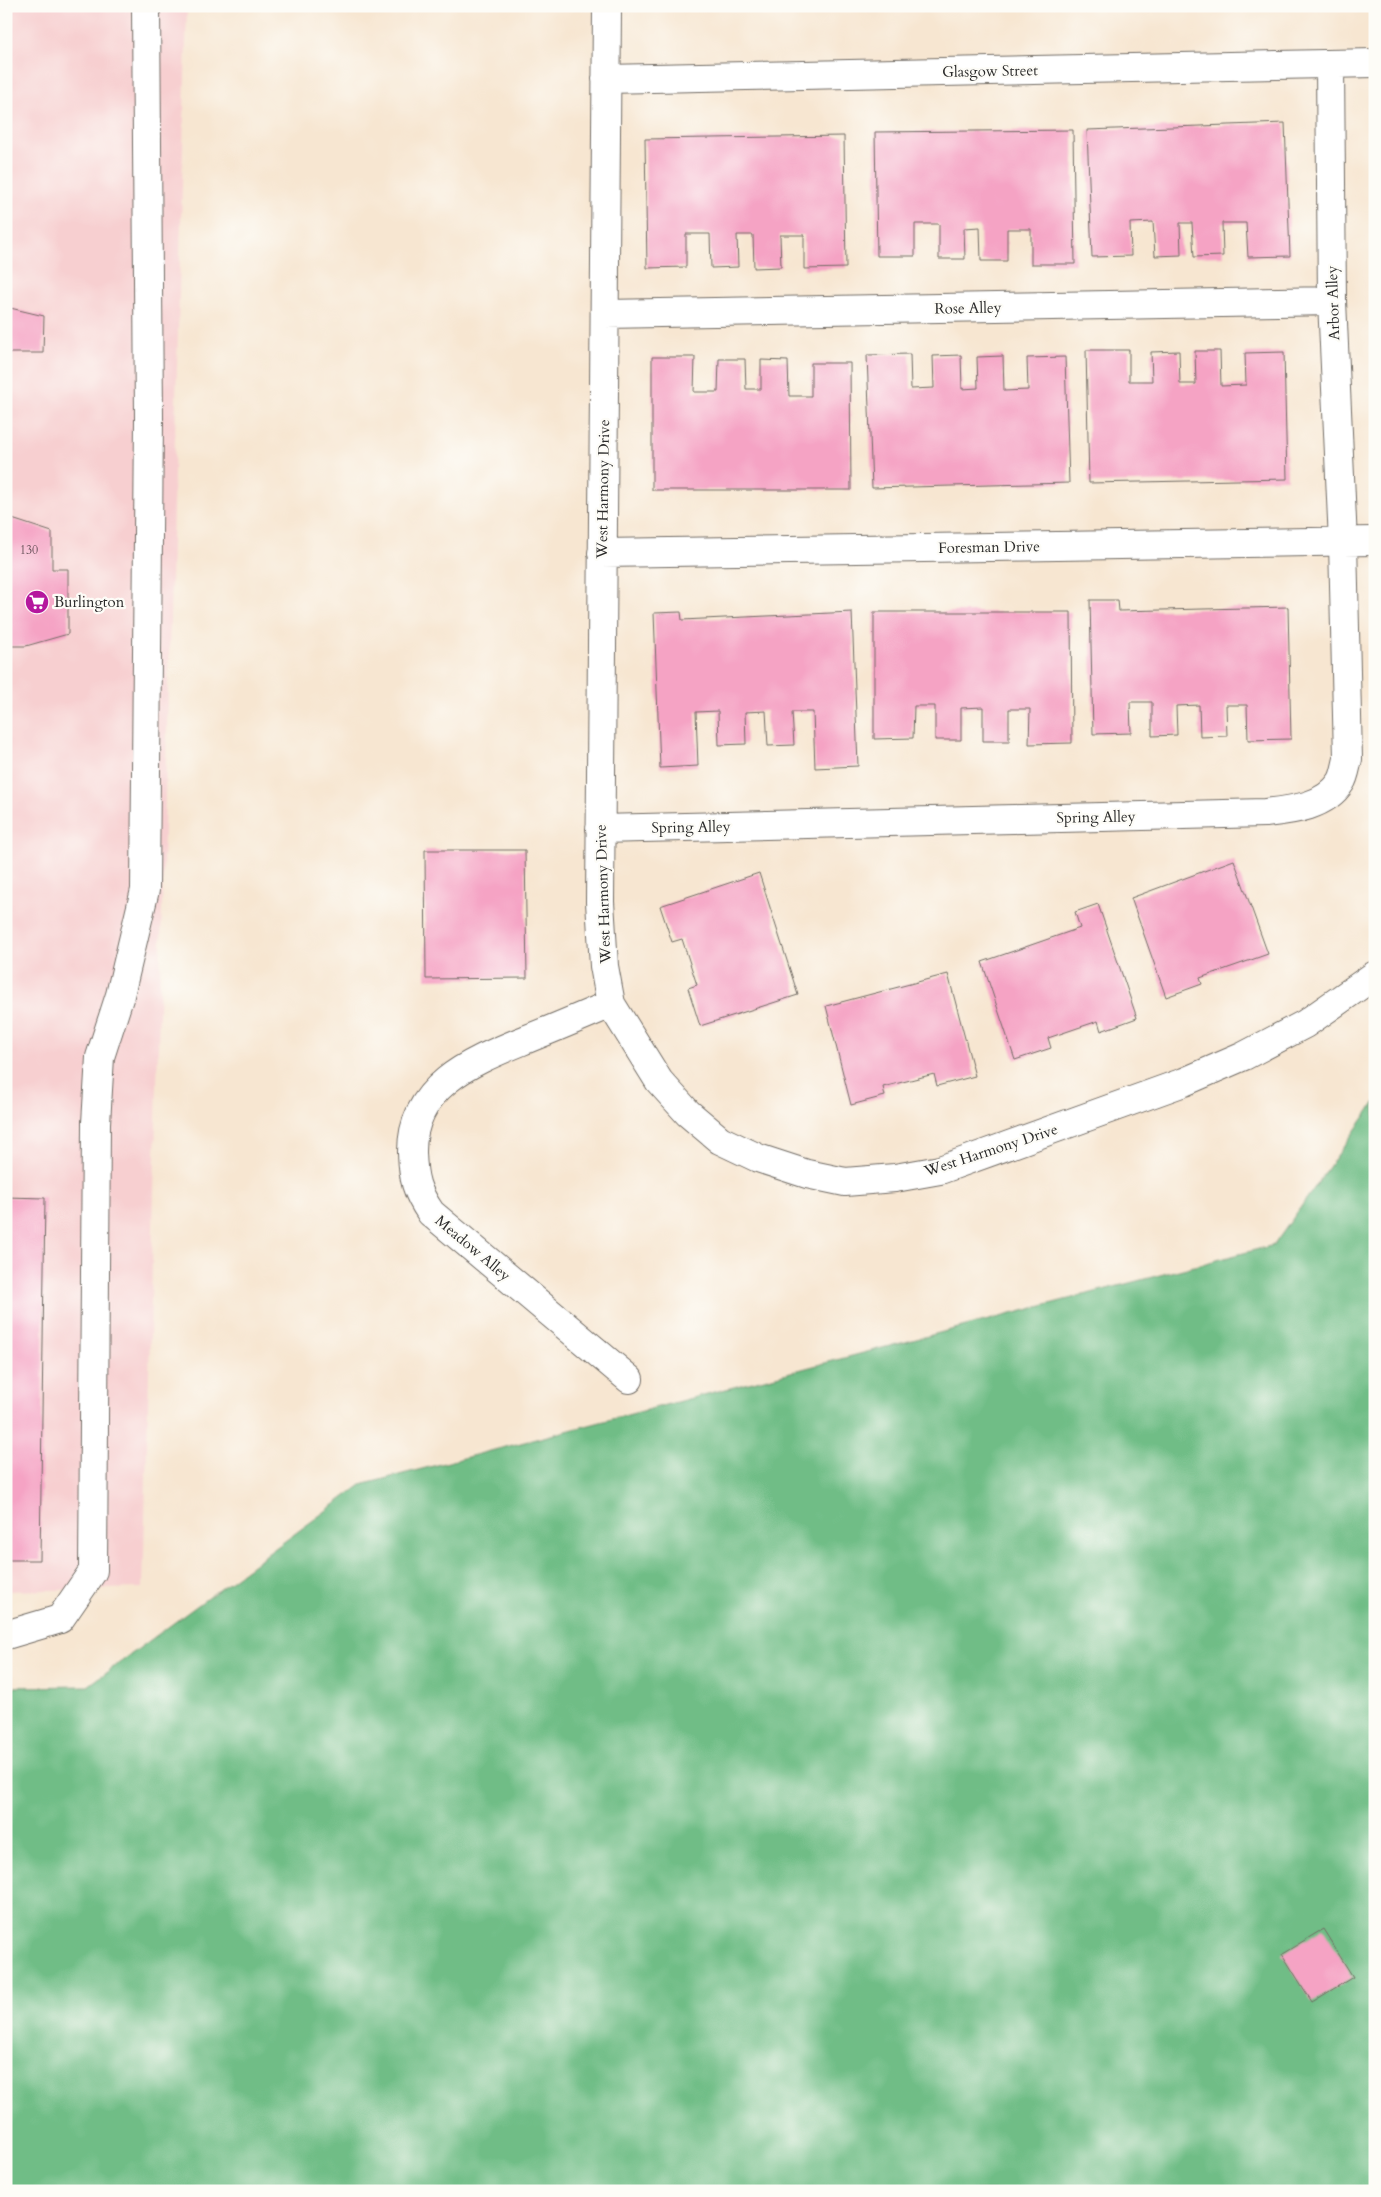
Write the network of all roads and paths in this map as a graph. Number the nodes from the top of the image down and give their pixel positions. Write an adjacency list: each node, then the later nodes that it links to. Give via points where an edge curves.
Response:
1 (146, 6): 15 (street, via 149,418 144,890 120,995 100,1057 96,1122 93,1571 60,1619)
2 (607, 6): 5 (street, West Harmony Drive)
3 (1375, 63): 4 (street, Glasgow Street)
4 (1330, 64): 5 (street, Glasgow Street); 6 (street, Arbor Alley)
5 (606, 79): 7 (street, West Harmony Drive)
6 (1332, 301): 7 (street, Rose Alley); 8 (street, Arbor Alley)
7 (605, 314): 10 (street, West Harmony Drive)
8 (1343, 542): 9 (street, Foresman Drive); 10 (street, Foresman Drive); 11 (street, Spring Alley, via 1348,760 1342,781 1326,797 1308,806 1265,813)
9 (1375, 542)
10 (602, 553): 11 (street, West Harmony Drive)
11 (600, 829): 13 (street, West Harmony Drive, via 604,966)
12 (1375, 975): 13 (street, West Harmony Drive, via 1305,1024 1184,1082 940,1170 845,1182 758,1158 720,1140 688,1113 659,1081)
13 (612, 1004): 14 (street, Meadow Alley, via 477,1060 450,1076 418,1117 412,1142 413,1175 419,1194 431,1213)
14 (629, 1379)
15 (6, 1635)

